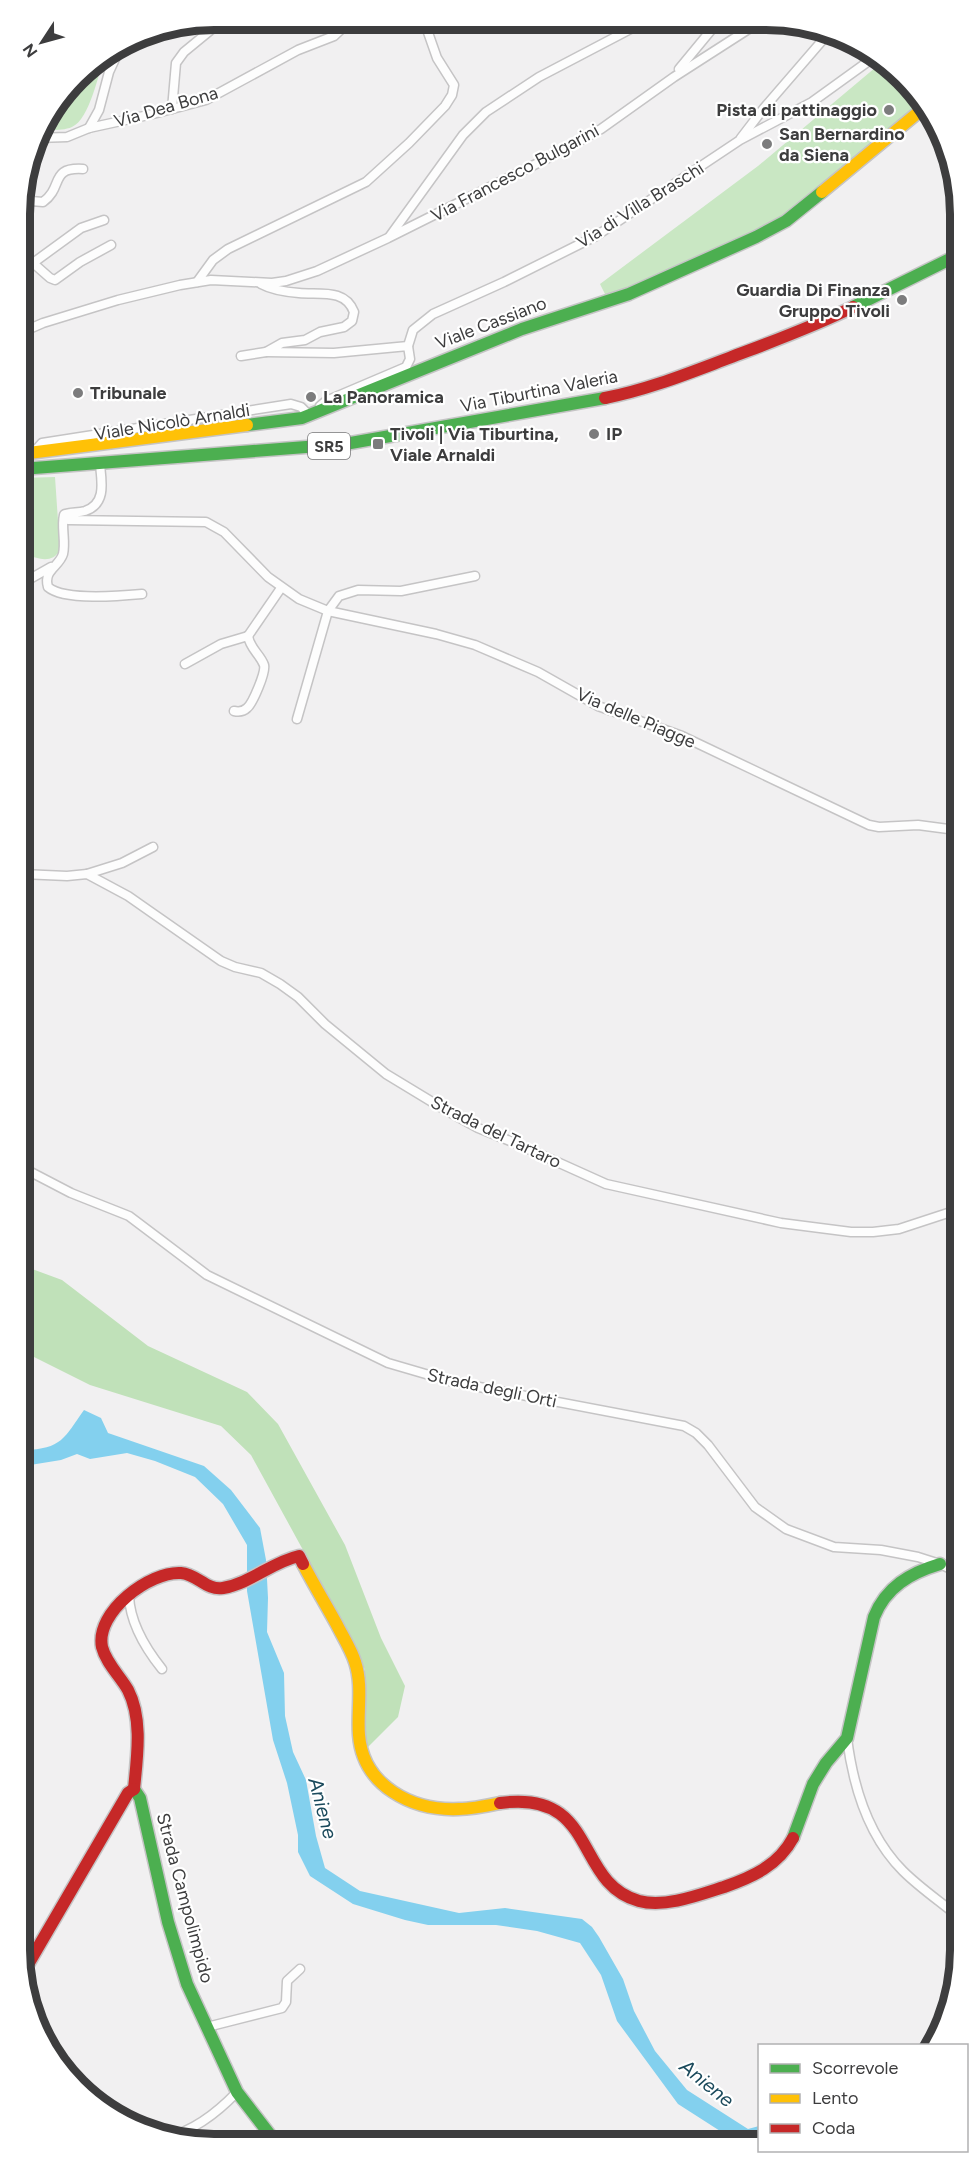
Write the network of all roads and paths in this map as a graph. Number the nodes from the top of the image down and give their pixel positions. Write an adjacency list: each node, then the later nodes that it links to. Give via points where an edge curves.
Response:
1 (210, 30): 11 (street, via 176,63)
2 (340, 30): 11 (street, Via Dea Bona, via 206,100)
3 (427, 30): 24 (street, via 437,58 454,85 445,106 366,182 225,251)
4 (629, 30): 19 (street, via 539,77 486,112 463,135)
5 (711, 30): 10 (street)
6 (747, 30): 10 (street, Via Francesco Bulgarini)
7 (823, 40): 15 (street)
8 (115, 59): 13 (street, via 99,110)
9 (868, 61): 15 (street, Via di Villa Braschi, via 802,108)
10 (674, 76): 19 (street, Via Francesco Bulgarini, via 601,129)
11 (172, 109): 13 (street, Via Dea Bona)
12 (919, 112): 30 (street, Viale Cassiano, via 774,228 629,294 522,329)
13 (88, 128): 14 (street, Via Dea Bona, via 67,137)
14 (47, 138)
15 (740, 140): 27 (street, Via di Villa Braschi, via 596,236 433,314 413,330)
16 (83, 169): 17 (street, via 63,172 43,202)
17 (30, 200)
18 (104, 220): 23 (street, via 81,228)
19 (388, 238): 25 (street, Via Francesco Bulgarini, via 310,274)
20 (111, 245): 23 (street, via 55,280)
21 (950, 259): 32 (street, Via Tiburtina Valeria / SR5, via 828,319 702,368 610,397 355,443)
22 (30, 260): 23 (street)
23 (33, 263)
24 (197, 282): 25 (street); 26 (street, via 118,300)
25 (258, 283): 28 (street, via 276,290 338,296 348,301 354,312 352,321 343,328 282,343)
26 (30, 329)
27 (408, 346): 28 (street, via 334,353); 30 (street, Via di Villa Braschi, via 410,359 406,367 323,402)
28 (266, 352): 29 (street)
29 (241, 356)
30 (314, 414): 31 (street, Viale Cassiano)
31 (30, 453)
32 (102, 465): 33 (street, Via Tiburtina Valeria); 34 (street, via 99,501 87,510)
33 (30, 469)
34 (64, 515): 35 (street, via 63,554); 38 (street, Via delle Piagge, via 70,520 206,522 224,531)
35 (51, 567): 37 (street); 39 (street, via 47,585 58,593 112,597)
36 (474, 576): 40 (street, via 401,591 351,591 336,598)
37 (30, 579)
38 (281, 588): 40 (street, Via delle Piagge); 41 (street)
39 (142, 594)
40 (328, 611): 44 (street); 45 (street, Via delle Piagge, via 483,648 538,672 598,706 682,736 869,825)
41 (248, 636): 42 (street, via 221,644); 43 (street, via 264,671 248,707)
42 (185, 664)
43 (234, 711)
44 (297, 719)
45 (950, 829)
46 (153, 848): 48 (street)
47 (30, 874): 48 (street)
48 (87, 874): 50 (street, Strada del Tartaro, via 128,896 221,961 261,973 280,984 407,1088 478,1128 606,1184 781,1223 851,1232 899,1229)
49 (30, 1172): 51 (street, Strada degli Orti, via 129,1216 207,1275 388,1364 453,1382 684,1426 708,1445 755,1507 786,1529 834,1547 895,1552)
50 (950, 1212)
51 (940, 1564): 52 (street, Strada degli Orti); 55 (street, via 904,1579 878,1606)
52 (950, 1569)
53 (129, 1596): 54 (street, via 144,1644); 55 (street, via 149,1580 176,1573 188,1574 216,1589 229,1587 299,1556 355,1661 360,1751 379,1782 401,1797 436,1807 463,1809 517,1800 549,1806 576,1829 612,1886 633,1899 676,1900 768,1869 790,1844 813,1784); 56 (street, via 107,1621 102,1640 108,1659 128,1688 134,1705)
54 (162, 1669)
55 (847, 1738): 57 (street, via 859,1794 878,1838 903,1872)
56 (134, 1789): 58 (street, via 128,1793); 60 (street, Strada Campolimpido, via 140,1798 179,1961)
57 (950, 1910)
58 (31, 1960)
59 (300, 1969): 60 (street, via 287,1981 282,2008)
60 (207, 2027): 61 (street, Strada Campolimpido)
61 (237, 2092): 62 (street); 63 (street, Strada Campolimpido)
62 (185, 2131)
63 (269, 2134)

